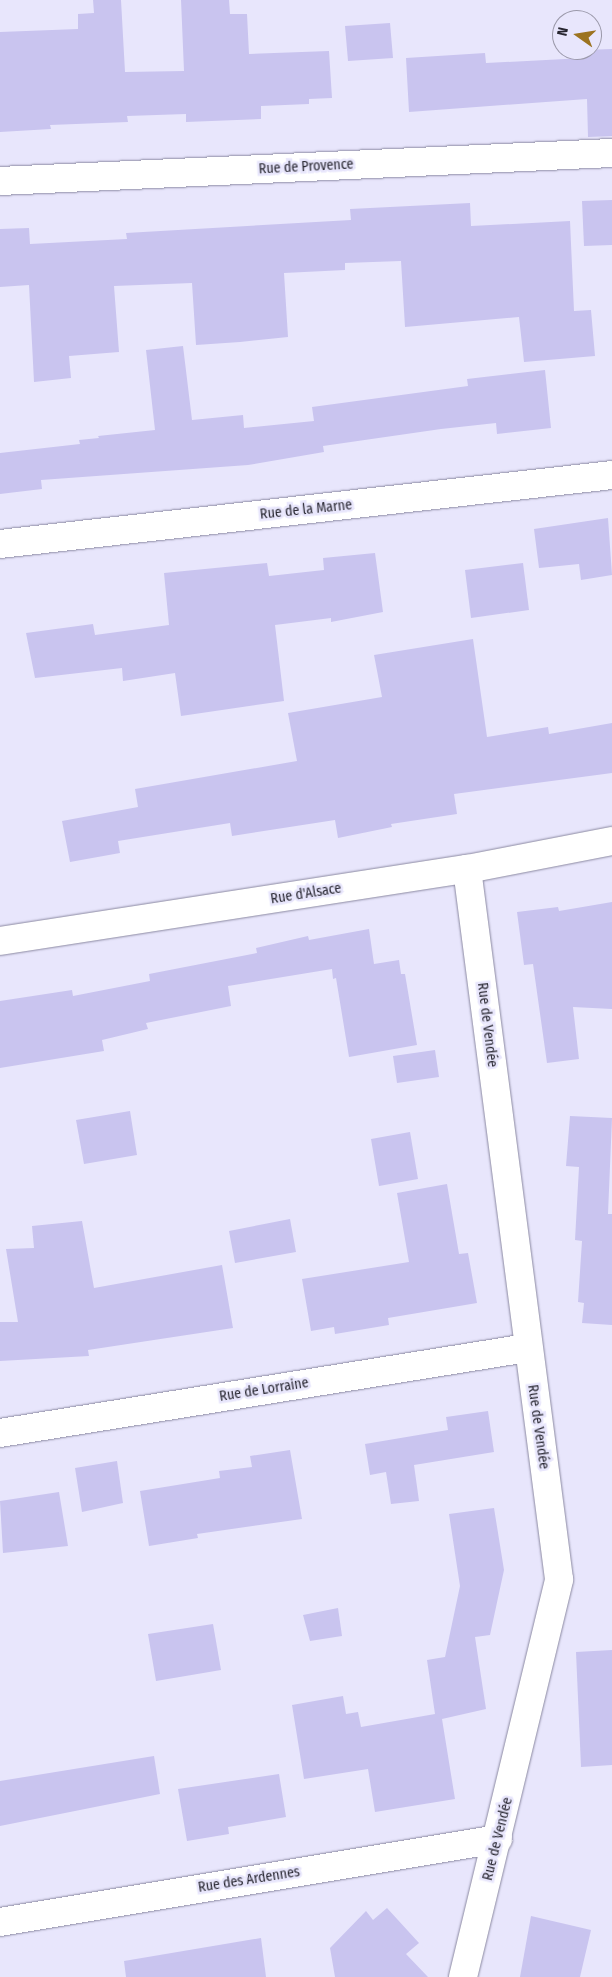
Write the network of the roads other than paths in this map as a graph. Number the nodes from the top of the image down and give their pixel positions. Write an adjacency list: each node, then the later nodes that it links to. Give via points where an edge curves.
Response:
1 (612, 153): 2 (street, Rue de Provence)
2 (0, 181)
3 (612, 475): 4 (street, Rue de la Marne)
4 (0, 544)
5 (612, 841): 6 (street, Rue d'Alsace)
6 (467, 869): 7 (street, Rue d'Alsace); 8 (street, Rue de Vendée)
7 (0, 941)
8 (527, 1348): 9 (street, Rue de Lorraine); 10 (street, Rue de Vendée, via 559,1579)
9 (0, 1433)
10 (498, 1839): 11 (street, Rue des Ardennes); 12 (street, Rue de Vendée)
11 (0, 1922)
12 (463, 1977)

